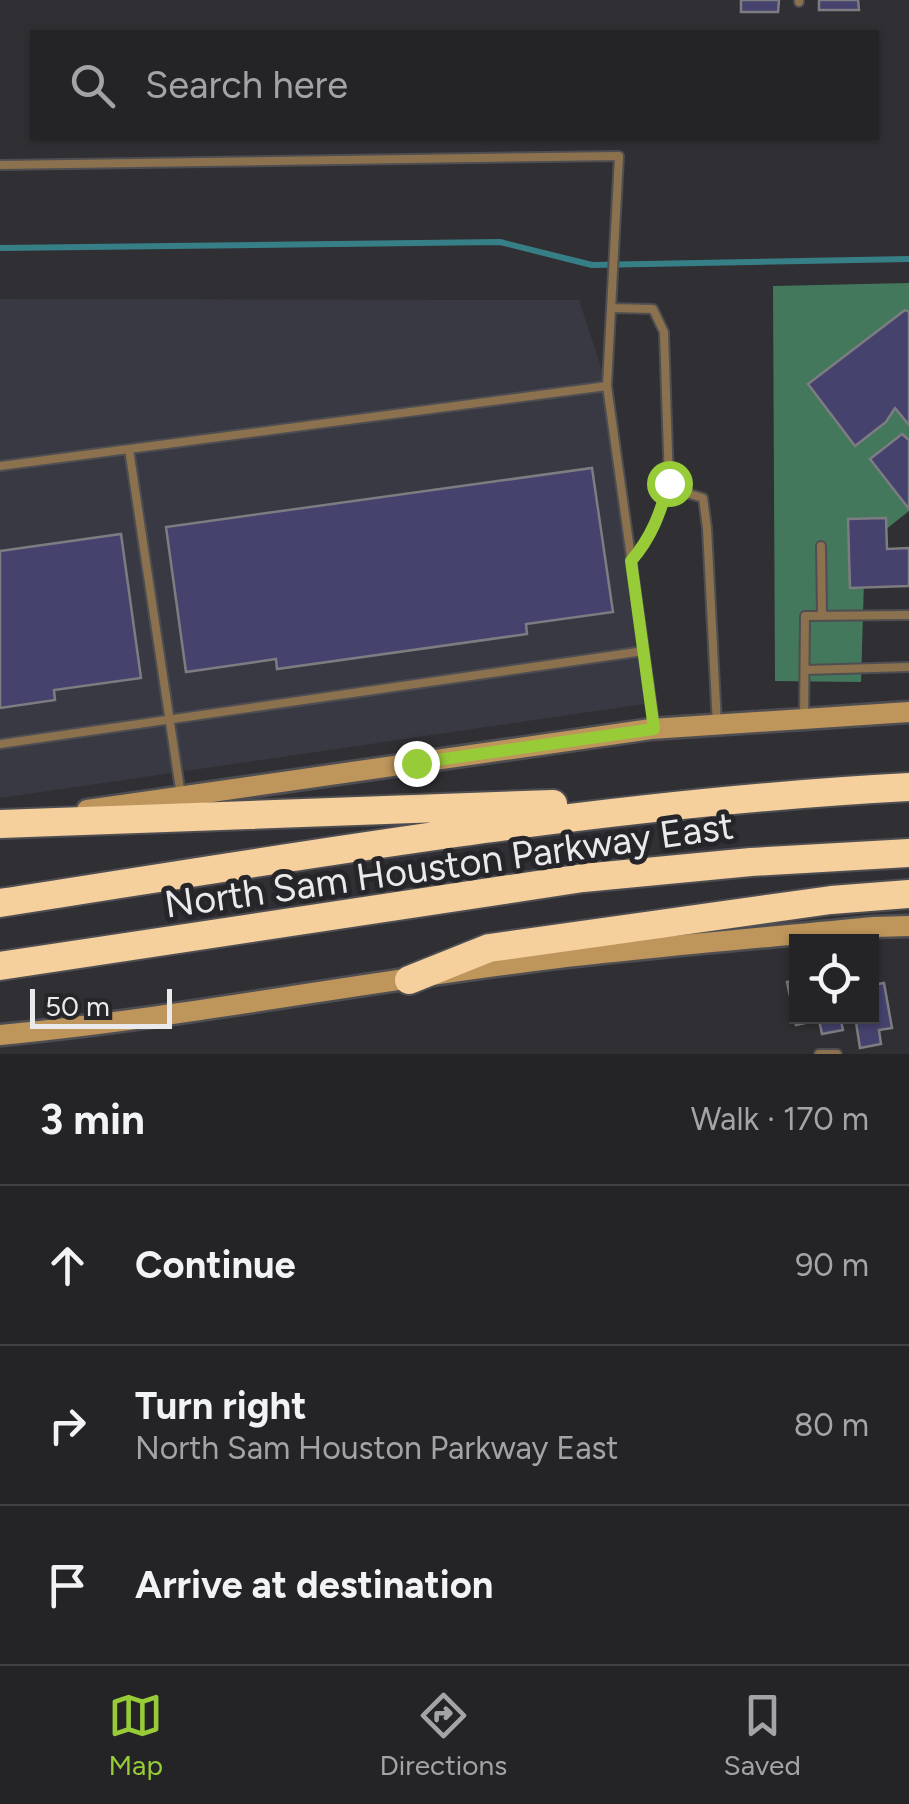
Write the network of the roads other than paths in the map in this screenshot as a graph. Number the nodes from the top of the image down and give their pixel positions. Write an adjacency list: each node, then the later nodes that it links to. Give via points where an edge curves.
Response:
1 (0, 165): 2 (lane, via 620,156)
2 (611, 308): 3 (lane); 6 (lane, via 653,309 664,332)
3 (607, 386): 4 (lane); 8 (lane)
4 (129, 449): 5 (lane); 16 (lane)
5 (0, 466)
6 (669, 483): 8 (lane, via 658,520); 17 (lane, via 703,498)
7 (821, 546): 10 (lane)
8 (631, 561): 11 (lane)
9 (909, 615): 10 (lane)
10 (822, 616): 13 (lane, via 804,616)
11 (644, 651): 16 (lane); 18 (lane)
12 (909, 667): 13 (lane)
13 (804, 670): 15 (lane)
14 (909, 712): 15 (main road)
15 (804, 718): 17 (main road)
16 (170, 720): 19 (lane); 21 (lane)
17 (716, 724): 18 (main road)
18 (654, 729): 21 (main road)
19 (0, 744)
20 (909, 787): 22 (highway, North Sam Houston Parkway East)
21 (181, 796): 23 (main road)
22 (759, 797): 23 (highway); 26 (highway, North Sam Houston Parkway East, via 458,832)
23 (0, 823)
24 (909, 852): 28 (highway, North Sam Houston Parkway East, via 583,878)
25 (909, 894): 29 (highway, via 489,948)
26 (0, 903)
27 (909, 926): 29 (main road, via 533,961)
28 (0, 966)
29 (409, 980): 30 (main road)
30 (0, 1034)
31 (820, 1054): 32 (lane)
32 (837, 1054)

